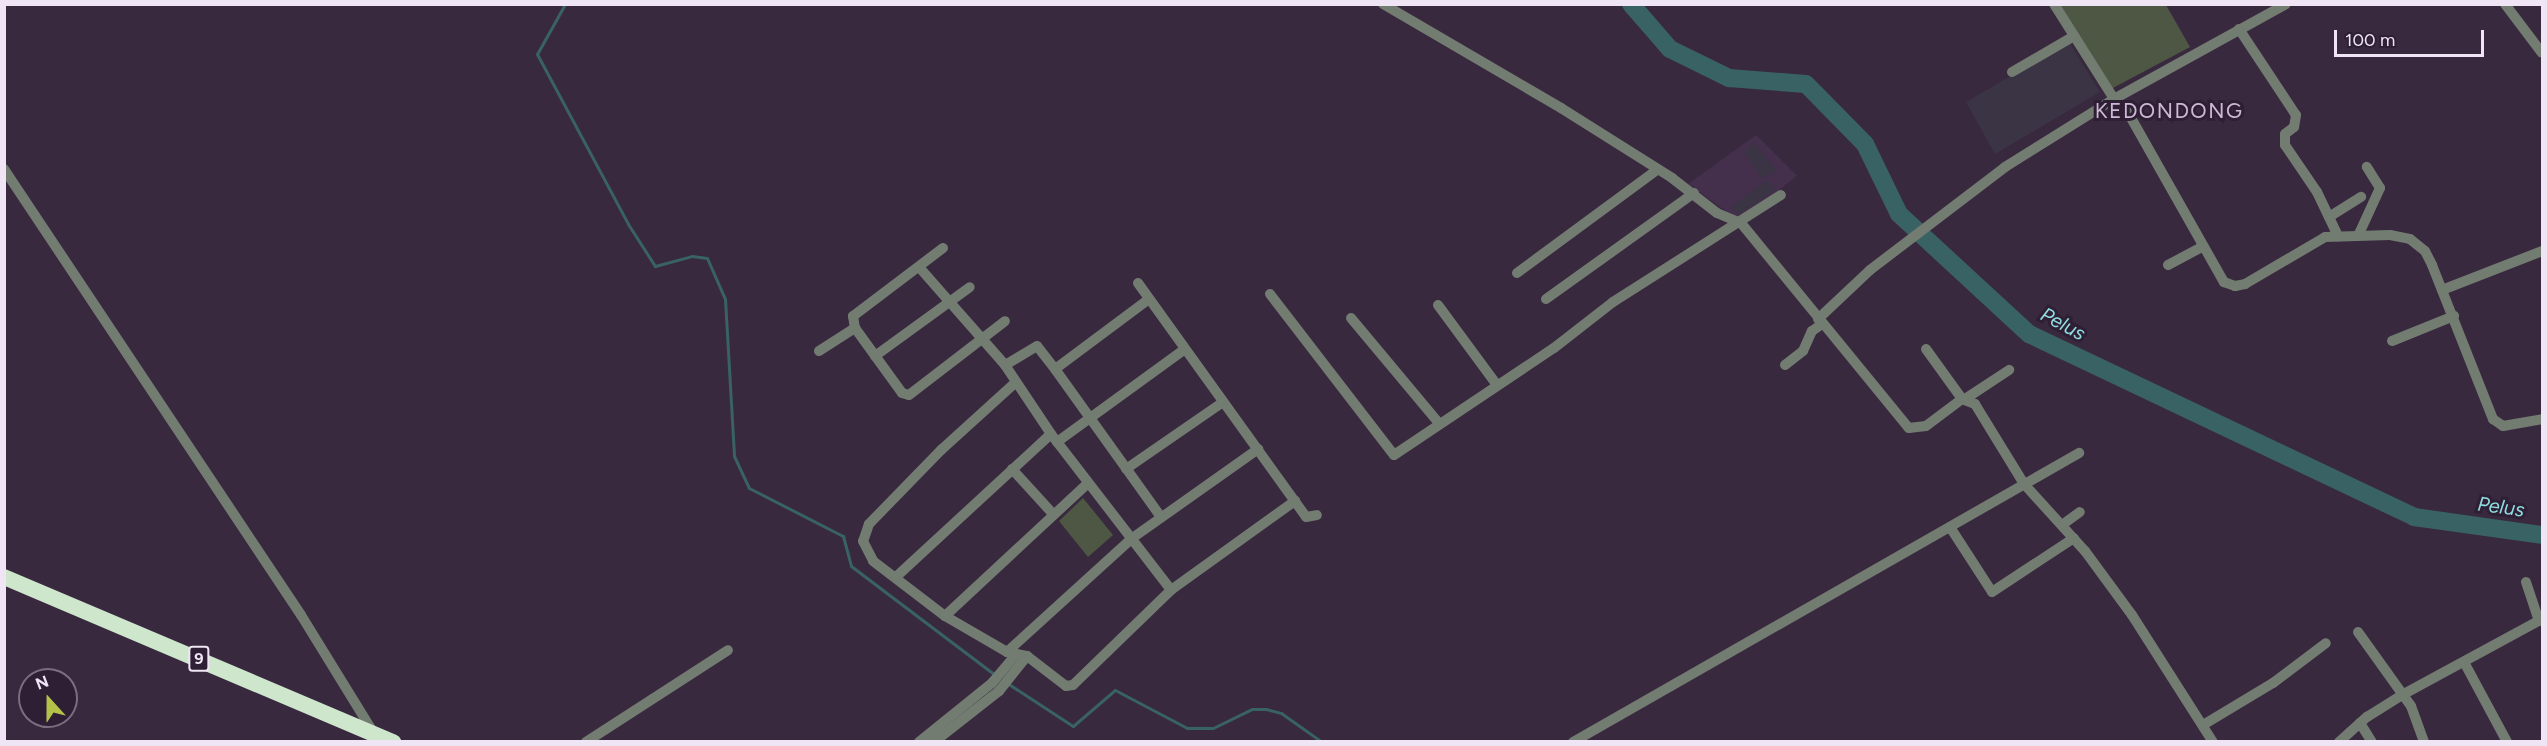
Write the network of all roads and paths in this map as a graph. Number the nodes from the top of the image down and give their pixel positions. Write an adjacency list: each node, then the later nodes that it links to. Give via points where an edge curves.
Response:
1 (1383, 4): 12 (street)
2 (2054, 4): 6 (street)
3 (2286, 4): 5 (street)
4 (2505, 4): 7 (street)
5 (2239, 29): 9 (street); 16 (street, via 2296,115 2294,127 2285,134 2285,145)
6 (2074, 36): 8 (street); 9 (street)
7 (2542, 53)
8 (2012, 72)
9 (2114, 99): 20 (street, via 2126,109); 37 (street, via 2006,167 1897,249)
10 (2367, 167): 19 (street, via 2380,188)
11 (4, 169): 87 (street, via 301,615)
12 (1658, 169): 13 (street); 25 (street)
13 (1694, 194): 17 (street, via 1717,213); 31 (street)
14 (1781, 195): 17 (street)
15 (2361, 197): 16 (street)
16 (2329, 217): 18 (street)
17 (1741, 223): 37 (street); 50 (street, via 1613,302 1554,348)
18 (2338, 236): 19 (street); 20 (street, via 2314,241 2245,284 2235,286 2224,282)
19 (2358, 236): 28 (street, via 2410,239 2425,251)
20 (2204, 246): 23 (street)
21 (943, 248): 24 (street)
22 (2542, 251): 28 (street)
23 (2168, 265)
24 (919, 267): 32 (street); 38 (street, via 855,312)
25 (1516, 273)
26 (1138, 283): 30 (street)
27 (970, 287): 32 (street)
28 (2442, 290): 34 (street)
29 (1270, 294): 55 (street, via 1394,455)
30 (1149, 298): 41 (street); 47 (street)
31 (1546, 299)
32 (947, 303): 40 (street); 44 (street)
33 (1438, 305): 50 (street)
34 (2454, 316): 39 (street); 54 (street, via 2493,419 2503,426)
35 (1351, 318): 55 (street)
36 (1005, 321): 40 (street)
37 (1820, 322): 45 (street, via 1803,351); 51 (street, via 1909,428 1926,426)
38 (855, 328): 43 (street); 44 (street)
39 (2392, 341)
40 (981, 342): 44 (street, via 905,396); 46 (street)
41 (1185, 349): 52 (street); 53 (street)
42 (1926, 349): 51 (street)
43 (819, 351)
44 (875, 356)
45 (1785, 364)
46 (1005, 365): 47 (street, via 1037,346); 49 (street)
47 (1055, 369): 53 (street)
48 (2009, 370): 51 (street)
49 (1016, 382): 56 (street); 72 (street, via 942,449 869,524 863,541 865,550 873,561)
50 (1497, 385): 55 (street)
51 (1964, 399): 62 (street, via 1981,413)
52 (1223, 402): 57 (street); 59 (street)
53 (1088, 418): 56 (street); 59 (street)
54 (2542, 419)
55 (1438, 422)
56 (1054, 438): 60 (street); 61 (street)
57 (1258, 449): 63 (street); 67 (street)
58 (2079, 453): 62 (street)
59 (1126, 469): 67 (street)
60 (1012, 470): 65 (street); 72 (street)
61 (1088, 483): 65 (street); 71 (street)
62 (2024, 484): 68 (street); 69 (street)
63 (1295, 501): 66 (street, via 1306,517); 75 (street)
64 (2080, 512): 68 (street)
65 (1054, 515): 76 (street)
66 (1317, 515)
67 (1161, 517): 71 (street)
68 (2062, 525): 70 (street)
69 (1950, 527): 70 (street, via 1992,592); 92 (street)
70 (2074, 538): 86 (street, via 2132,615)
71 (1131, 539): 75 (street); 81 (street)
72 (897, 576): 76 (street)
73 (4, 577): 87 (highway, 9)
74 (2526, 582): 77 (street)
75 (1171, 590): 81 (street, via 1073,685 1064,685)
76 (945, 616): 81 (street)
77 (2541, 620): 82 (street)
78 (2358, 632): 84 (street)
79 (2326, 643): 86 (street, via 2273,683)
80 (728, 650): 89 (street)
81 (1017, 654): 83 (street, via 1006,676)
82 (2464, 662): 84 (street); 97 (street)
83 (995, 687): 90 (street); 91 (street)
84 (2402, 695): 85 (street); 96 (street, via 2411,706)
85 (2360, 723): 94 (street); 95 (street)
86 (2204, 725): 93 (street)
87 (374, 733): 88 (highway, 9)
88 (393, 741)
89 (586, 741)
90 (919, 741)
91 (934, 741)
92 (1573, 741)
93 (2213, 741)
94 (2339, 741)
95 (2372, 741)
96 (2424, 741)
97 (2507, 741)

